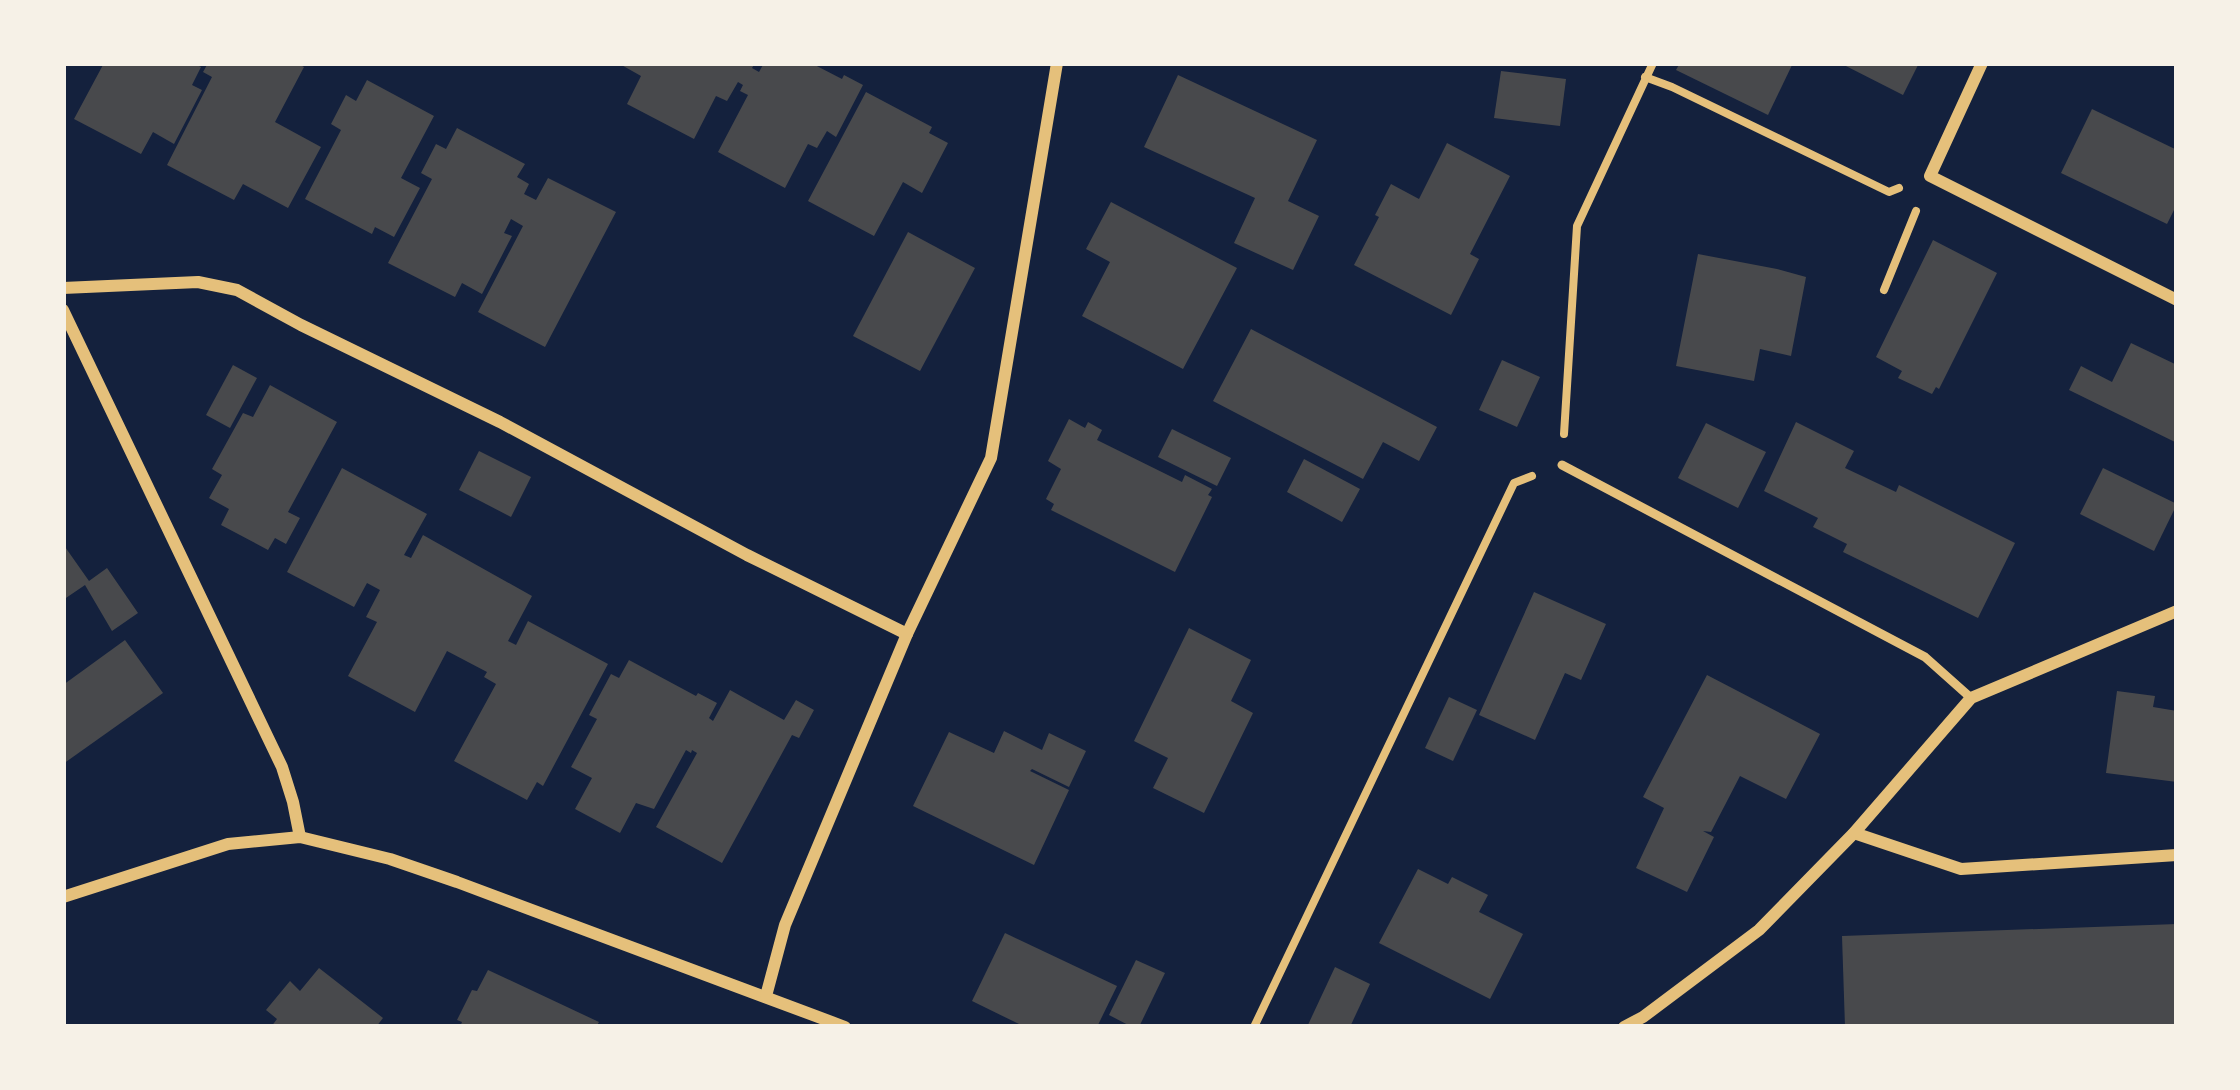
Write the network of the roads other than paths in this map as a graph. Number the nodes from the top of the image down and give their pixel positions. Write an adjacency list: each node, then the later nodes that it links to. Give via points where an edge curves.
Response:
1 (1057, 63): 8 (street, via 991,458)
2 (1982, 63): 4 (street, via 1930,176)
3 (63, 288): 8 (street, via 181,281 237,290)
4 (2177, 300)
5 (63, 310): 11 (street, via 282,767)
6 (1562, 465): 9 (lane, via 1925,658)
7 (2177, 611): 9 (street)
8 (907, 634): 14 (street, via 785,925)
9 (1971, 698): 10 (street)
10 (1854, 832): 12 (street, via 1961,869); 15 (street, via 1759,930)
11 (300, 837): 13 (street, via 228,844); 14 (street, via 390,859)
12 (2177, 855)
13 (63, 897)
14 (766, 996): 16 (street)
15 (1643, 1017): 17 (street); 18 (street)
16 (844, 1027)
17 (1624, 1027)
18 (1655, 1027)

